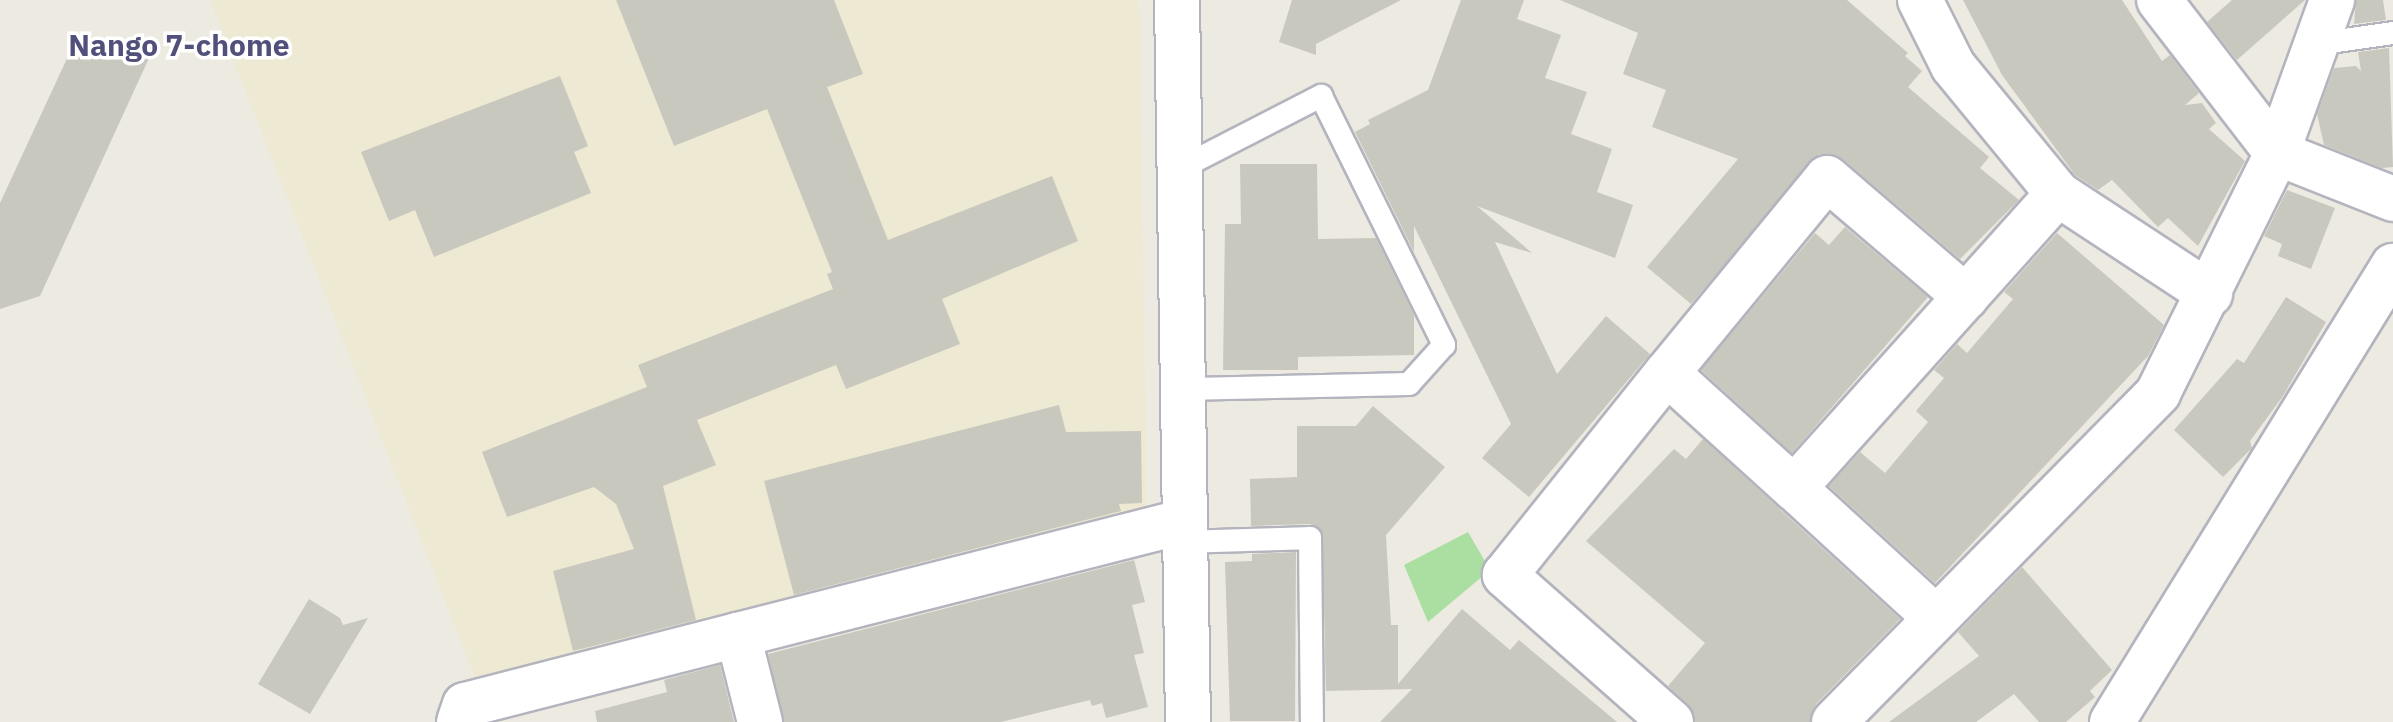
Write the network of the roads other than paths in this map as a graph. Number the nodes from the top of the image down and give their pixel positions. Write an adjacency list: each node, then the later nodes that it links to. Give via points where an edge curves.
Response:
1 (1177, 0): 8 (street)
2 (1920, 0): 9 (street, via 1953,66)
3 (2159, 0): 7 (street)
4 (2332, 0): 6 (street)
5 (2393, 33): 6 (lane)
6 (2316, 44): 7 (street)
7 (2277, 153): 10 (street); 12 (street)
8 (1179, 169): 15 (street); 15 (lane, via 1321,96 1444,345 1409,384)
9 (2058, 194): 12 (street); 13 (street)
10 (2393, 199)
11 (2393, 266): 26 (street)
12 (2210, 294): 18 (street, via 2158,393)
13 (1966, 297): 14 (street, via 1827,178); 16 (street)
14 (1667, 373): 16 (street); 24 (street, via 1505,575)
15 (1183, 389): 17 (street)
16 (1794, 488): 18 (street)
17 (1185, 532): 19 (street); 22 (street); 23 (lane, via 1310,538)
18 (1936, 618): 25 (street)
19 (738, 635): 20 (street, via 465,705); 21 (street)
20 (459, 722)
21 (760, 722)
22 (1188, 722)
23 (1312, 722)
24 (1671, 722)
25 (1834, 722)
26 (2112, 722)

